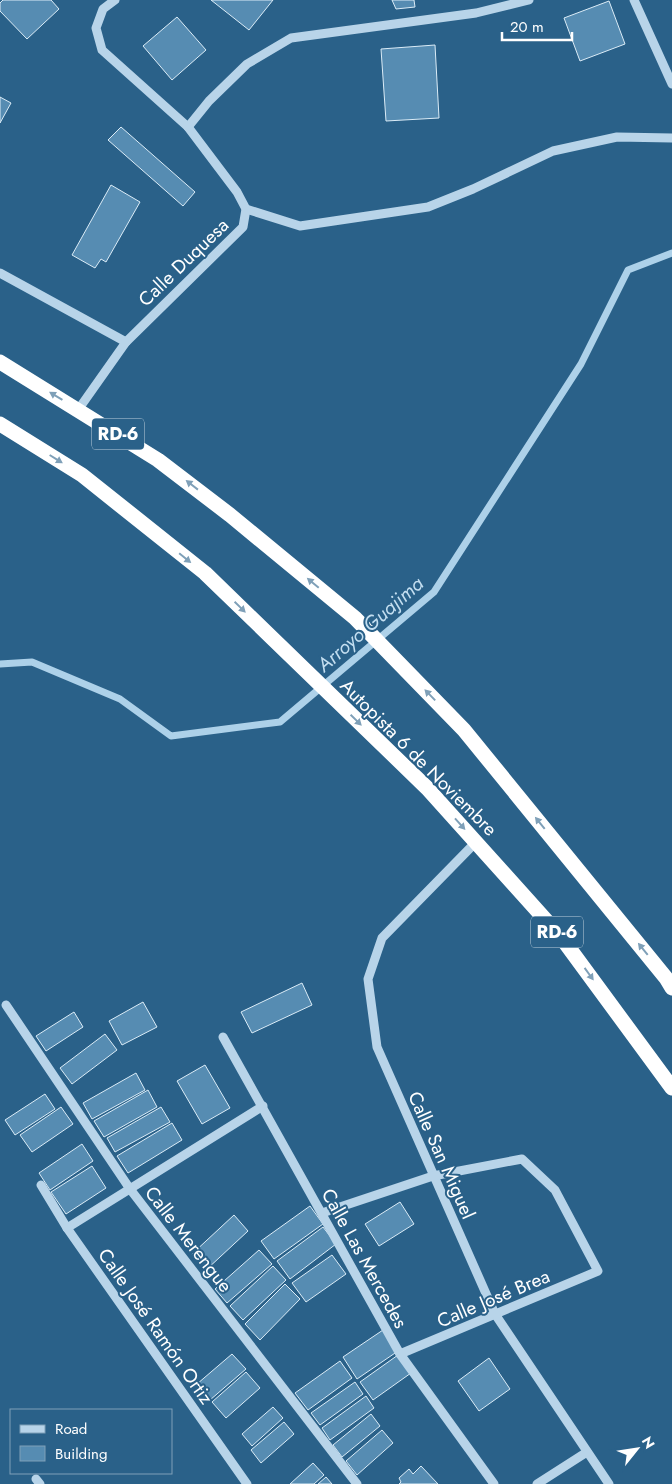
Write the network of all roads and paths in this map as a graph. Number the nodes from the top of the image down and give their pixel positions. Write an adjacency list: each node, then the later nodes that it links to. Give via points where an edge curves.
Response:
1 (115, 0): 5 (street, Calle Duquesa, via 103,9 96,28 102,50)
2 (529, 0): 5 (street, via 476,13 291,38 247,64)
3 (634, 0): 4 (street)
4 (672, 84)
5 (188, 127): 7 (street, Calle Duquesa)
6 (672, 138): 7 (street, via 617,137 553,151 428,207 300,226)
7 (246, 209): 9 (street, Calle Duquesa, via 243,227)
8 (0, 273): 9 (street)
9 (126, 342): 11 (street, Calle Duquesa)
10 (0, 362): 11 (highway, RD-6, one-way to 10)
11 (78, 410): 14 (highway, RD-6, one-way to 11, via 464,730 355,618 158,460)
12 (0, 424): 13 (highway, Autopista 6 de Noviembre / RD-6, one-way to 13, via 82,475 204,573 427,788)
13 (476, 842): 17 (highway, Autopista 6 de Noviembre / RD-6, one-way to 17, via 561,937); 19 (street, Calle San Miguel, via 382,938 368,979 377,1047)
14 (670, 981)
15 (6, 1006): 21 (street, Calle Merengue)
16 (223, 1037): 18 (street, Calle Las Mercedes)
17 (672, 1088)
18 (263, 1106): 21 (street); 22 (street, Calle Las Mercedes)
19 (433, 1176): 22 (street); 24 (street, Calle San Miguel); 24 (street, Calle José Brea, via 522,1159 555,1190 598,1271)
20 (41, 1185): 23 (street, Calle José Ramón Ortiz)
21 (130, 1189): 23 (street); 28 (street, Calle Merengue)
22 (322, 1213): 25 (street, Calle Las Mercedes)
23 (67, 1228): 27 (street, Calle José Ramón Ortiz)
24 (495, 1314): 25 (street, Calle José Brea); 26 (street, Calle San Miguel)
25 (400, 1354): 29 (street, Calle Las Mercedes)
26 (587, 1452): 30 (street); 31 (street, Calle San Miguel)
27 (247, 1484)
28 (357, 1484)
29 (494, 1484)
30 (537, 1484)
31 (609, 1484)

